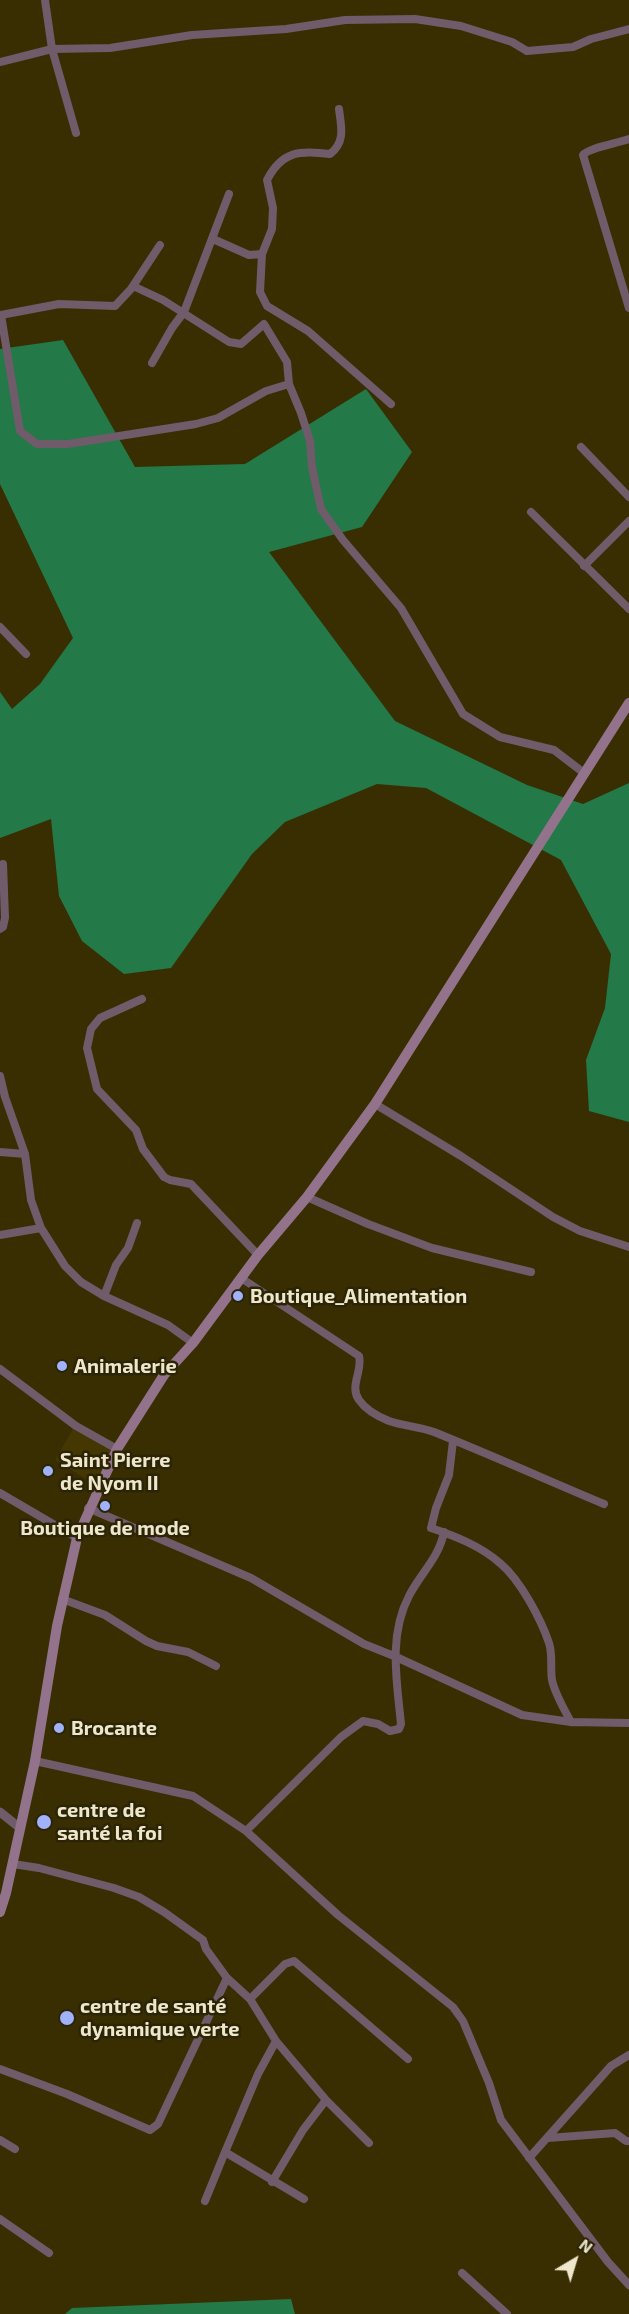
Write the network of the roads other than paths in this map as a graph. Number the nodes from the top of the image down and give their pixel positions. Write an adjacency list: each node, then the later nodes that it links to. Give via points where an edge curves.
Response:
1 (45, 0): 3 (street)
2 (629, 29): 3 (street, via 573,47 527,51 512,42 460,26 415,19 345,20 110,48)
3 (52, 49): 4 (street); 6 (street)
4 (0, 62)
5 (339, 109): 11 (street, via 342,137 336,150 330,154 287,155 273,168 267,180 273,208 272,229)
6 (75, 133)
7 (629, 139): 13 (street, via 589,149 583,155)
8 (229, 194): 9 (street)
9 (213, 239): 11 (street, via 249,255); 14 (street)
10 (160, 245): 12 (street)
11 (262, 254): 18 (street, via 260,292 267,306 308,331)
12 (133, 286): 14 (street); 15 (street, via 115,306 59,304)
13 (628, 302)
14 (184, 312): 16 (street); 17 (street, via 229,342 241,344 264,324 287,362)
15 (0, 314): 17 (street, via 20,431 37,444 69,444 196,424)
16 (152, 363)
17 (289, 384): 28 (street, via 310,441 321,509 401,608 463,714 500,737 555,750)
18 (391, 404)
19 (581, 447): 20 (street)
20 (629, 497)
21 (531, 512): 23 (street)
22 (629, 521): 23 (street)
23 (584, 566): 24 (street)
24 (629, 609)
25 (0, 627): 26 (street)
26 (26, 654)
27 (629, 703): 28 (main road)
28 (584, 773): 33 (main road)
29 (3, 864): 30 (street, via 5,918)
30 (0, 929)
31 (142, 999): 41 (street, via 100,1018 91,1029 87,1048 97,1089 136,1130 143,1149 164,1177 191,1184)
32 (0, 1076): 35 (street)
33 (375, 1104): 36 (main road); 40 (street, via 553,1217 580,1231)
34 (0, 1152): 35 (street)
35 (25, 1154): 38 (street, via 31,1200)
36 (307, 1197): 41 (main road); 42 (street, via 432,1248)
37 (137, 1223): 44 (street)
38 (41, 1228): 39 (street); 44 (street, via 64,1266)
39 (0, 1235)
40 (629, 1247)
41 (258, 1255): 43 (main road)
42 (531, 1272)
43 (242, 1278): 45 (main road); 47 (street, via 359,1356 356,1395 372,1412 388,1421 432,1431)
44 (104, 1296): 45 (street, via 168,1325)
45 (193, 1343): 48 (main road, via 164,1375)
46 (0, 1370): 48 (street, via 76,1426)
47 (453, 1441): 50 (street); 52 (street, via 449,1475 431,1528)
48 (117, 1449): 51 (main road)
49 (0, 1493): 53 (street)
50 (604, 1504)
51 (88, 1508): 53 (main road); 55 (street, via 251,1578 363,1644)
52 (444, 1532): 55 (street, via 440,1550 405,1604); 57 (street, via 501,1564 527,1599 549,1642 552,1680)
53 (77, 1538): 54 (main road)
54 (62, 1599): 56 (street, via 105,1615 157,1646 188,1652); 59 (main road)
55 (394, 1656): 57 (street, via 522,1715); 62 (street, via 399,1730 390,1731 363,1721 341,1737)
56 (216, 1666)
57 (571, 1722): 58 (street)
58 (629, 1723)
59 (35, 1761): 61 (main road); 62 (street, via 193,1796)
60 (0, 1812): 61 (street)
61 (20, 1828): 63 (main road)
62 (246, 1831): 79 (street, via 338,1915 453,2007 463,2021 501,2120)
63 (13, 1864): 64 (main road); 66 (street, via 139,1897 200,1938)
64 (3, 1892): 65 (main road)
65 (0, 1912)
66 (227, 1978): 67 (street); 71 (street, via 155,2128 150,2130)
67 (250, 1999): 68 (street); 70 (street, via 285,1964 294,1961)
68 (276, 2041): 72 (street); 78 (street)
69 (629, 2055): 73 (street, via 611,2066)
70 (408, 2060)
71 (0, 2069)
72 (326, 2100): 76 (street); 80 (street, via 303,2130)
73 (548, 2138): 75 (street, via 615,2133); 79 (street)
74 (0, 2140): 77 (street)
75 (629, 2141)
76 (369, 2143)
77 (15, 2149)
78 (225, 2152): 80 (street); 82 (street)
79 (529, 2158): 86 (street)
80 (273, 2182): 81 (street)
81 (304, 2199)
82 (205, 2200)
83 (0, 2219): 84 (street)
84 (49, 2253)
85 (462, 2273): 87 (street)
86 (629, 2285)
87 (507, 2314)

